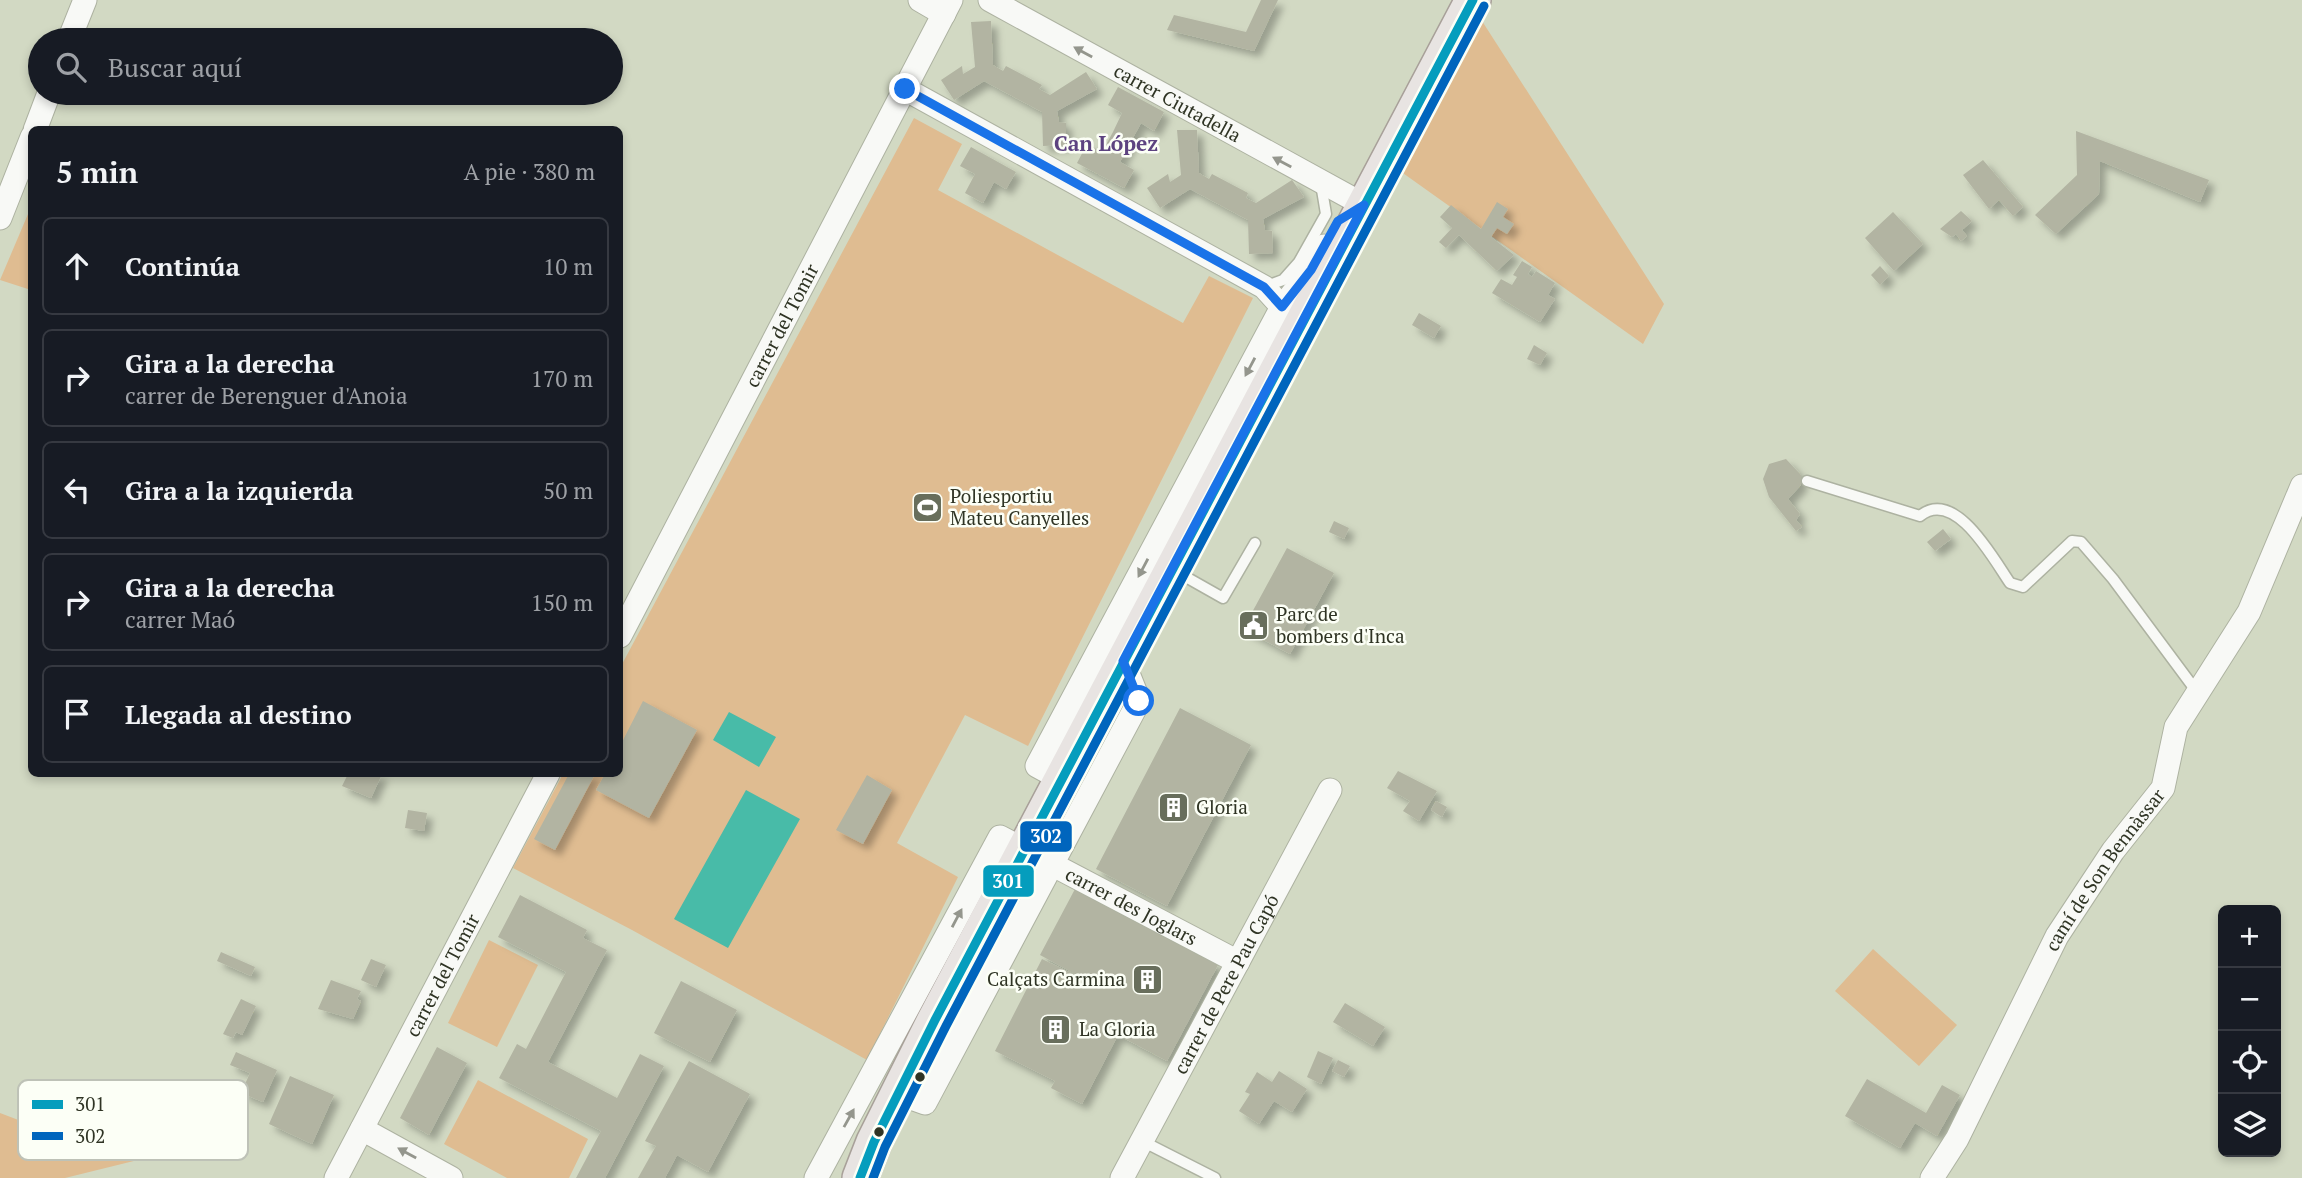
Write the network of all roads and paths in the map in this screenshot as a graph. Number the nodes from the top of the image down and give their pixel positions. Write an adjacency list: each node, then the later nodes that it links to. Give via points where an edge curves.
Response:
1 (85, 0): 6 (street)
2 (920, 0): 5 (street)
3 (990, 0): 11 (street, carrer Ciutadella, one-way to 3)
4 (1473, 0): 12 (main road)
5 (947, 7): 7 (street, carrer del Tomir)
6 (74, 28)
7 (905, 89): 14 (street); 20 (street, carrer del Tomir)
8 (44, 105): 9 (street)
9 (36, 126)
10 (28, 147): 13 (street)
11 (1320, 182): 12 (street, carrer Ciutadella); 14 (lane, via 1326,214 1299,262 1283,280)
12 (1364, 205): 15 (street, via 1338,221 1311,270); 19 (main road)
13 (0, 218)
14 (1264, 287): 15 (street)
15 (1282, 307): 24 (street, one-way to 24, via 1037,766)
16 (1807, 481): 22 (lane, via 1920,516 1935,510 1964,518 2010,583 2017,586 2023,587 2072,541 2081,542)
17 (2302, 486): 22 (street, camí de Son Bennàssar, via 2249,612)
18 (1255, 543): 19 (lane, via 1223,598)
19 (1171, 569): 21 (main road)
20 (623, 630)
21 (1123, 661): 24 (main road); 26 (street, via 1139,701)
22 (2197, 692): 36 (street, camí de Son Bennàssar, via 2176,727 2163,788 2113,851 2057,936 1957,1139)
23 (546, 777): 28 (street, carrer del Tomir)
24 (1061, 779): 26 (main road)
25 (1330, 790): 27 (street, carrer de Pere Pau Capó)
26 (1038, 857): 27 (street, carrer des Joglars); 32 (street, carrer des Joglars, one-way to 26, via 1000,837); 33 (main road, via 897,1093)
27 (1237, 962): 29 (street, carrer de Pere Pau Capó)
28 (362, 1129): 30 (street, carrer del Tomir); 31 (street, one-way to 28)
29 (1142, 1141): 34 (street, carrer de Pere Pau Capó); 35 (lane)
30 (336, 1178)
31 (451, 1178)
32 (816, 1178)
33 (860, 1178)
34 (1122, 1178)
35 (1215, 1178)
36 (1932, 1178)

